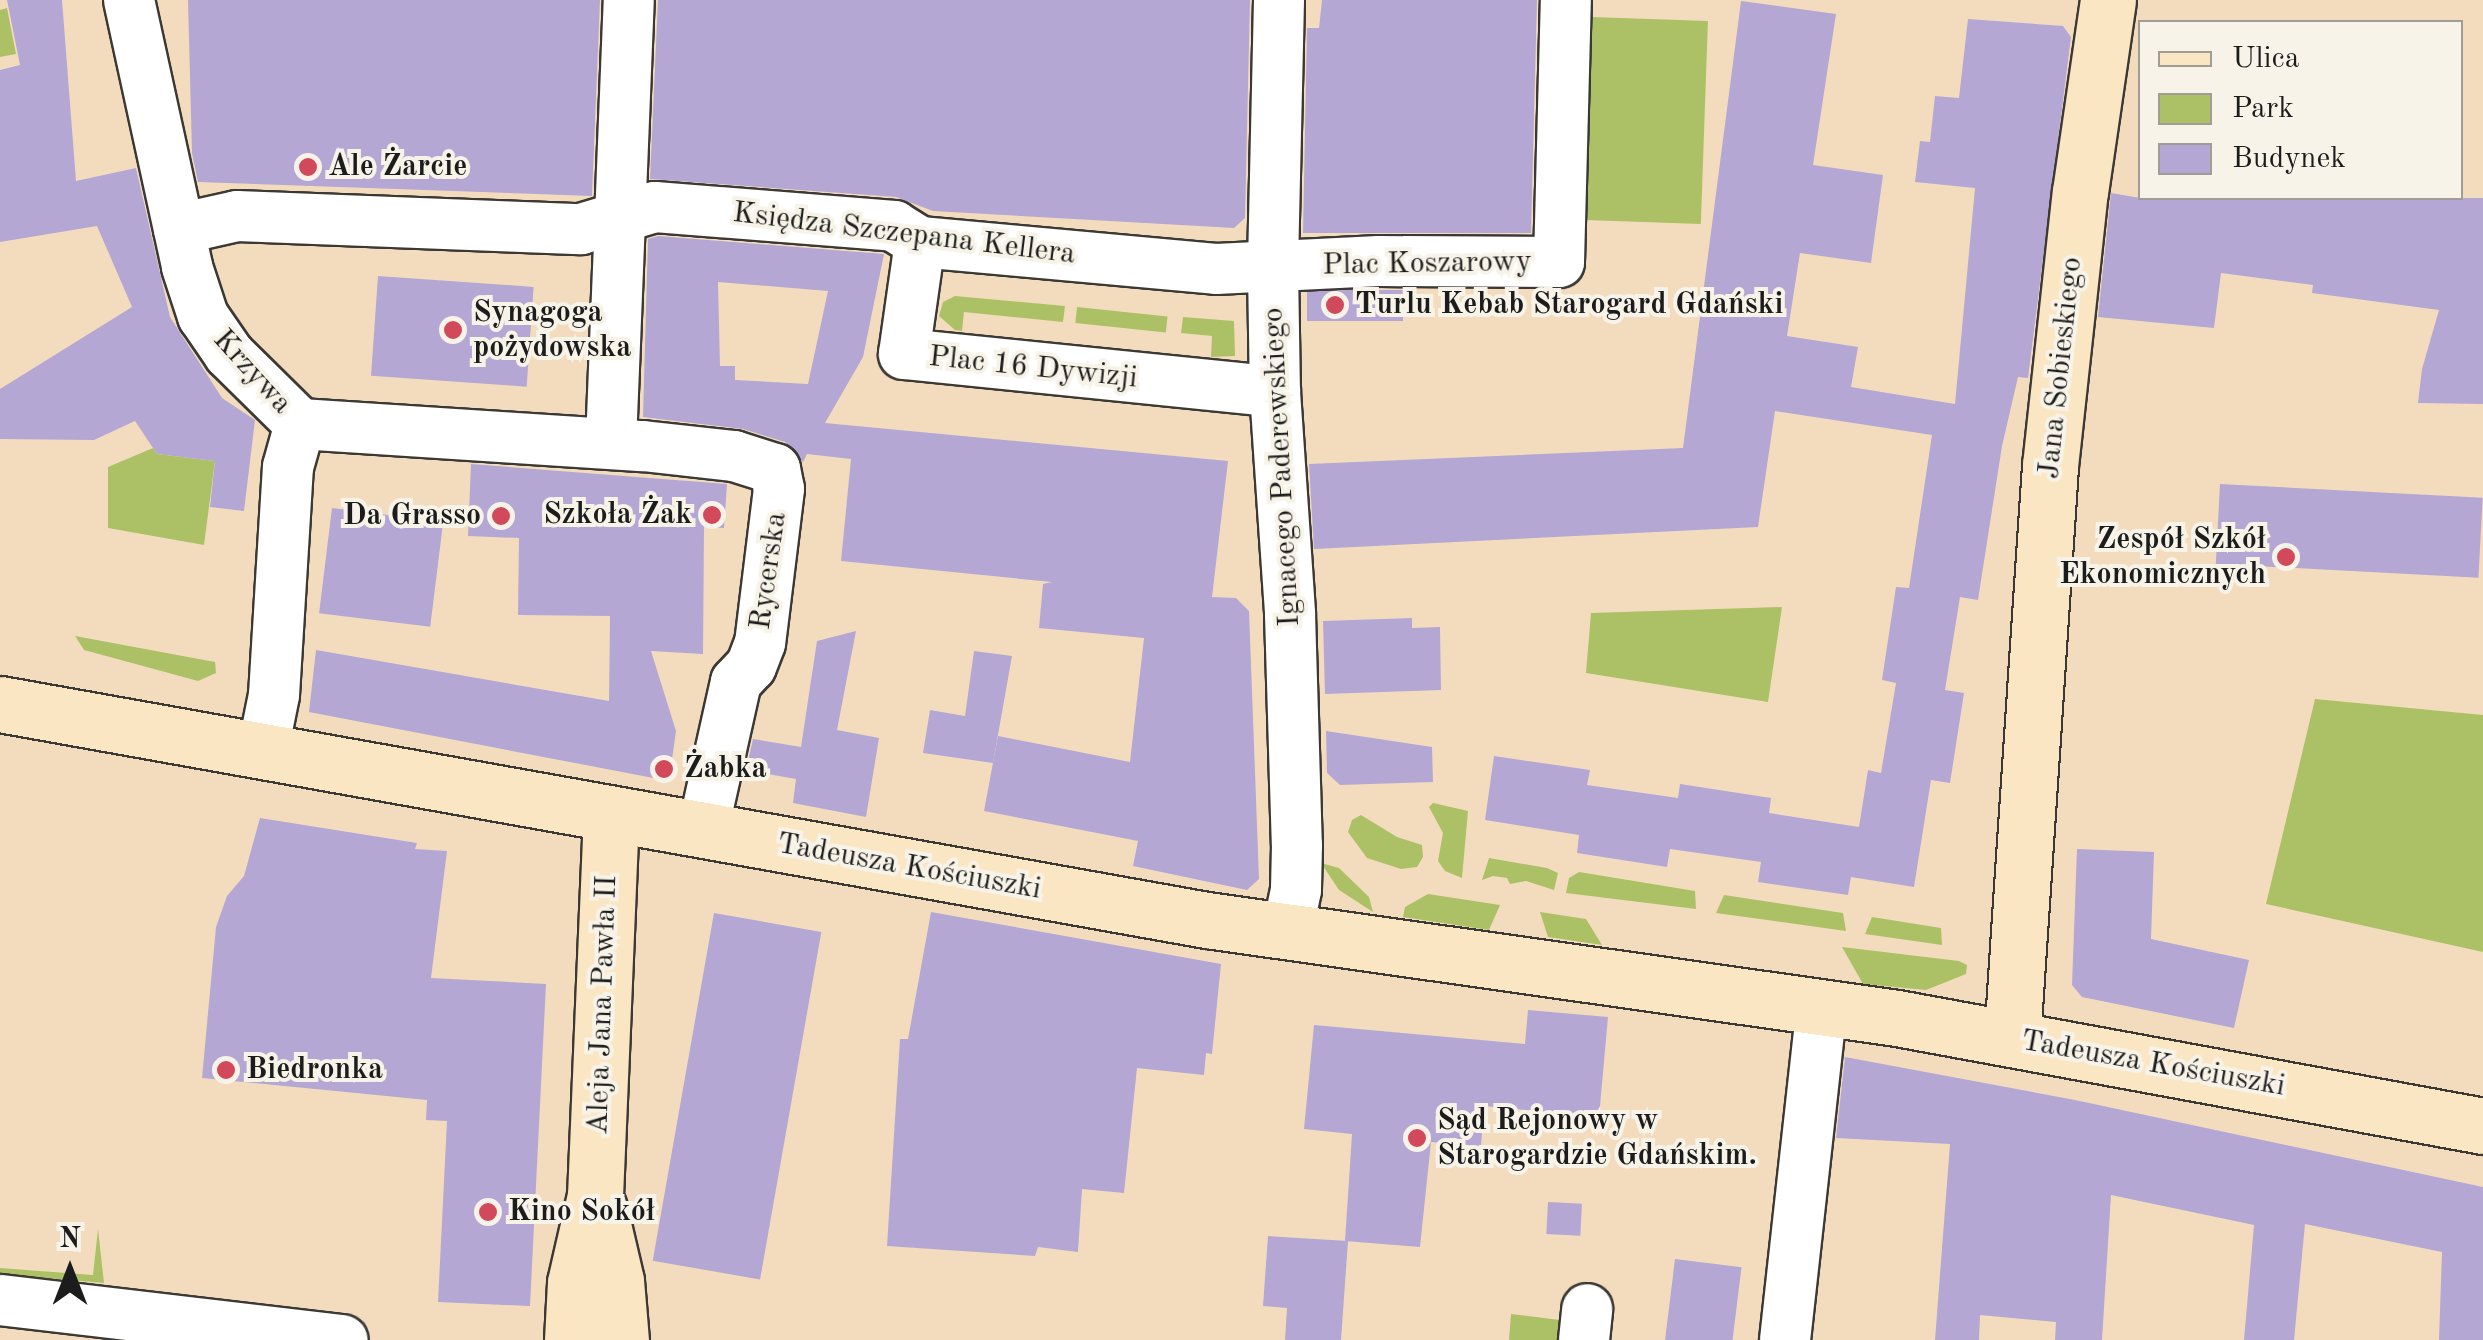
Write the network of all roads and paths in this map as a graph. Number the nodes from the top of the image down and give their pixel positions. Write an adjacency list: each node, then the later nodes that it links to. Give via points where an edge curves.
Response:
1 (128, 0): 7 (street, Krzywa)
2 (629, 0): 6 (street)
3 (1280, 0): 9 (street, Ignacego Paderewskiego)
4 (1566, 0): 9 (street, Plac Koszarowy, via 1559,262)
5 (2108, 0): 19 (street, Jana Sobieskiego, via 2050,466)
6 (621, 218): 7 (street, Księdza Szczepana Kellera, via 581,229 237,216); 8 (street, Księdza Szczepana Kellera, via 655,207 776,214 894,226); 12 (street)
7 (179, 229): 11 (street, Krzywa, via 203,316 229,354)
8 (920, 242): 9 (street, Księdza Szczepana Kellera, via 1216,269); 10 (street, Plac 16 Dywizji, via 904,354)
9 (1273, 268): 10 (street, Ignacego Paderewskiego)
10 (1275, 392): 17 (street, Ignacego Paderewskiego, via 1297,846)
11 (300, 424): 12 (street, Rycerska); 14 (street, Krzywa, via 288,467 274,695)
12 (610, 443): 16 (street, Rycerska, via 734,456 775,468 779,489 760,643 736,682)
13 (0, 704): 14 (street, Tadeusza Kościuszki)
14 (262, 750): 15 (street, Tadeusza Kościuszki)
15 (610, 814): 16 (street, Tadeusza Kościuszki); 21 (street, Aleja Jana Pawła II)
16 (703, 830): 17 (street, Tadeusza Kościuszki)
17 (1287, 933): 18 (street, Tadeusza Kościuszki)
18 (1822, 1007): 19 (street, Tadeusza Kościuszki); 26 (street)
19 (2012, 1038): 20 (street, Tadeusza Kościuszki)
20 (2483, 1126)
21 (596, 1196): 24 (street, Aleja Jana Pawła II, via 575,1283); 25 (street, Aleja Jana Pawła II, via 616,1281)
22 (0, 1300): 23 (street)
23 (343, 1340)
24 (572, 1340)
25 (621, 1340)
26 (1785, 1340)

